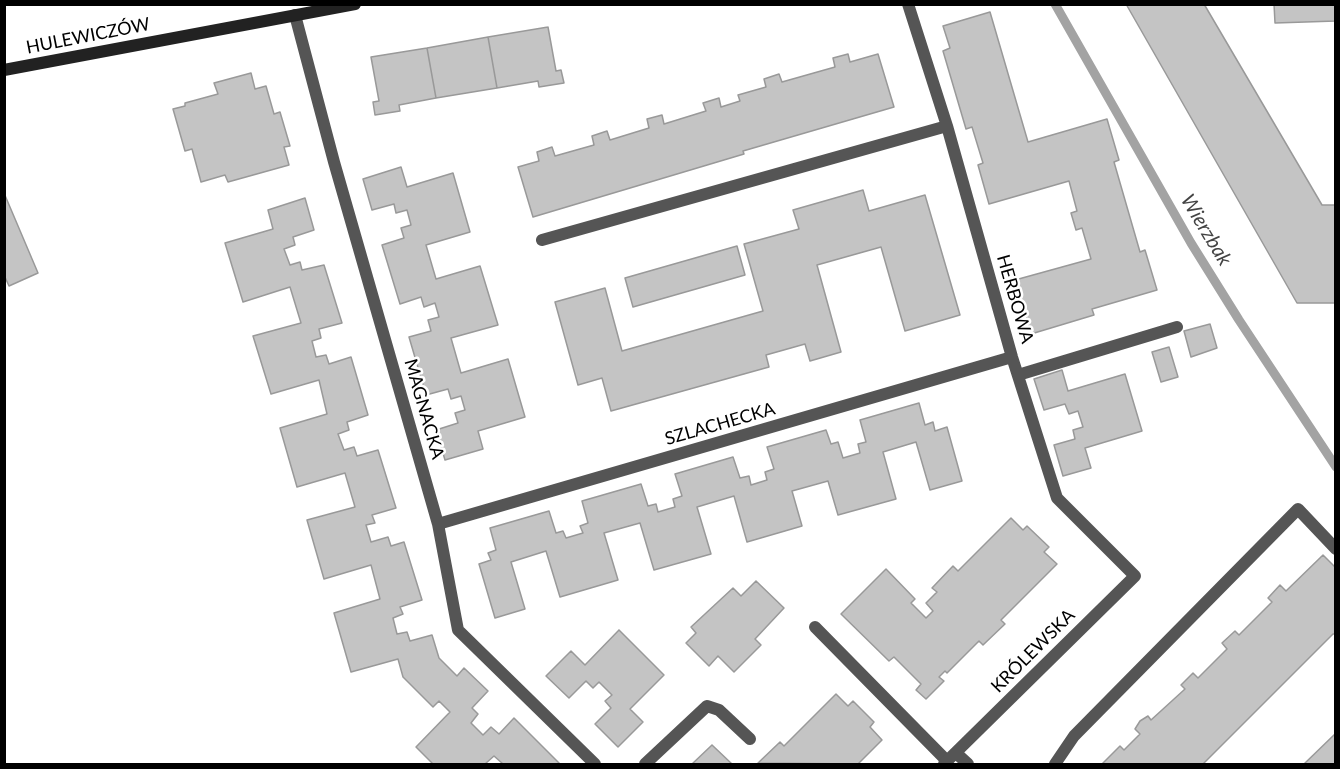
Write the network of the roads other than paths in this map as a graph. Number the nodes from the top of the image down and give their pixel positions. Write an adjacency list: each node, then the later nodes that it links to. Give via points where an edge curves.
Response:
1 (355, 4): 3 (street, HULEWICZÓW)
2 (908, 4): 5 (street, HERBOWA)
3 (295, 15): 4 (street, HULEWICZÓW); 10 (street, MAGNACKA)
4 (4, 70)
5 (947, 126): 6 (street); 8 (street, HERBOWA)
6 (542, 240)
7 (1177, 327): 9 (street)
8 (1012, 357): 9 (street, HERBOWA); 10 (street, SZLACHECKA)
9 (1018, 375): 12 (street, HERBOWA, via 1057,498)
10 (438, 524): 16 (street, MAGNACKA, via 458,630)
11 (1335, 549): 19 (street, via 1298,509 1074,736)
12 (1135, 576): 15 (street, KRÓLEWSKA)
13 (815, 627): 15 (street)
14 (750, 739): 17 (street, via 719,710 707,706)
15 (949, 760): 18 (street)
16 (595, 765)
17 (645, 765)
18 (968, 765)
19 (1055, 765)

